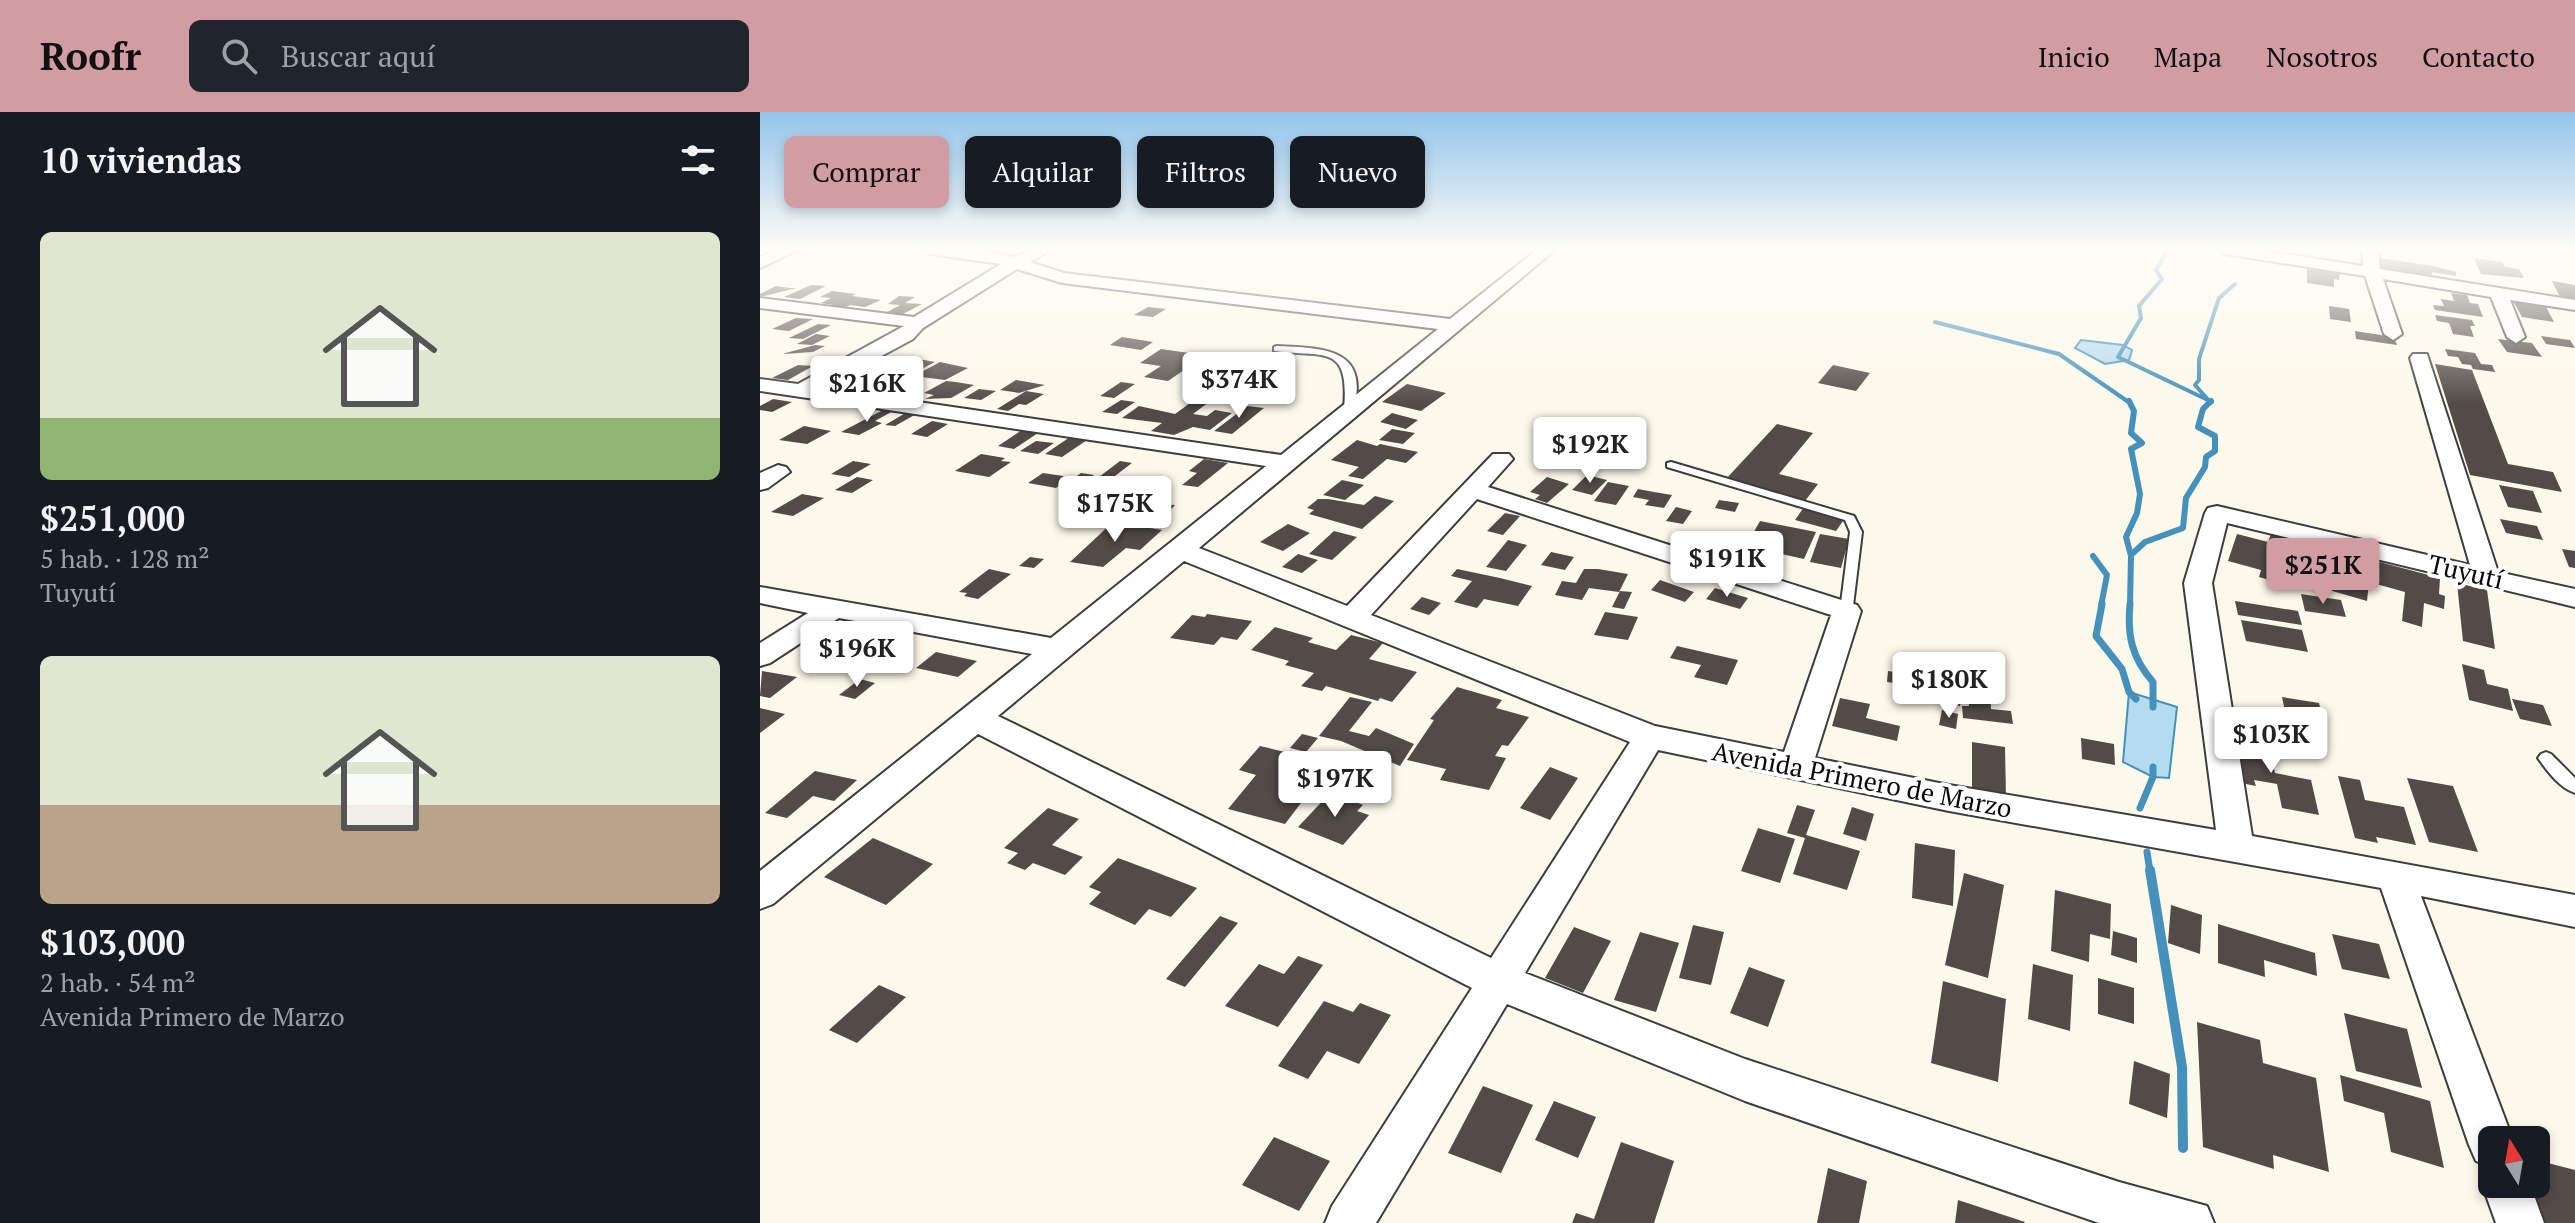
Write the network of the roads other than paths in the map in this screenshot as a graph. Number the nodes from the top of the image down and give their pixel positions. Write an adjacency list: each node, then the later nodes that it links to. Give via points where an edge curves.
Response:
1 (953, 301): 9 (street)
2 (1252, 301): 10 (street)
3 (1483, 301): 10 (street)
4 (2382, 301): 11 (street)
5 (2501, 301): 12 (street)
6 (2548, 301): 8 (street)
7 (760, 303): 9 (street)
8 (2575, 305)
9 (916, 324): 16 (street, via 906,335)
10 (1452, 325): 17 (street)
11 (2393, 334)
12 (2516, 337)
13 (1277, 349): 17 (lane, via 1332,353 1342,359 1353,381)
14 (2420, 358): 23 (street)
15 (760, 385): 16 (street)
16 (801, 391): 19 (street)
17 (1349, 409): 19 (street)
18 (1501, 459): 21 (street)
19 (1283, 462): 22 (street)
20 (1671, 465): 27 (lane, via 1850,518 1856,532)
21 (1472, 490): 27 (street); 28 (street)
22 (1178, 549): 28 (street, Avenida Primero de Marzo); 29 (street)
23 (2487, 578): 25 (street, Tuyutí); 36 (street, Tuyutí, via 2217,513 2198,583)
24 (760, 595): 26 (street)
25 (2575, 598)
26 (834, 609): 29 (street); 30 (street)
27 (1847, 611): 34 (street)
28 (1352, 618): 32 (street, Avenida Primero de Marzo)
29 (1056, 649): 31 (street)
30 (760, 656)
31 (972, 717): 38 (street); 40 (street)
32 (1650, 737): 34 (street, Avenida Primero de Marzo); 40 (street)
33 (2546, 758): 35 (lane)
34 (1795, 768): 36 (street, Avenida Primero de Marzo)
35 (2575, 787)
36 (2236, 847): 37 (street, Avenida Primero de Marzo)
37 (2395, 875): 39 (street, Avenida Primero de Marzo); 41 (street)
38 (760, 893)
39 (2575, 911)
40 (1498, 981): 43 (street); 44 (street, via 1745,1080 2119,1206)
41 (2485, 1126)
42 (2511, 1198): 45 (street)
43 (1349, 1223)
44 (2190, 1223)
45 (2520, 1223)

